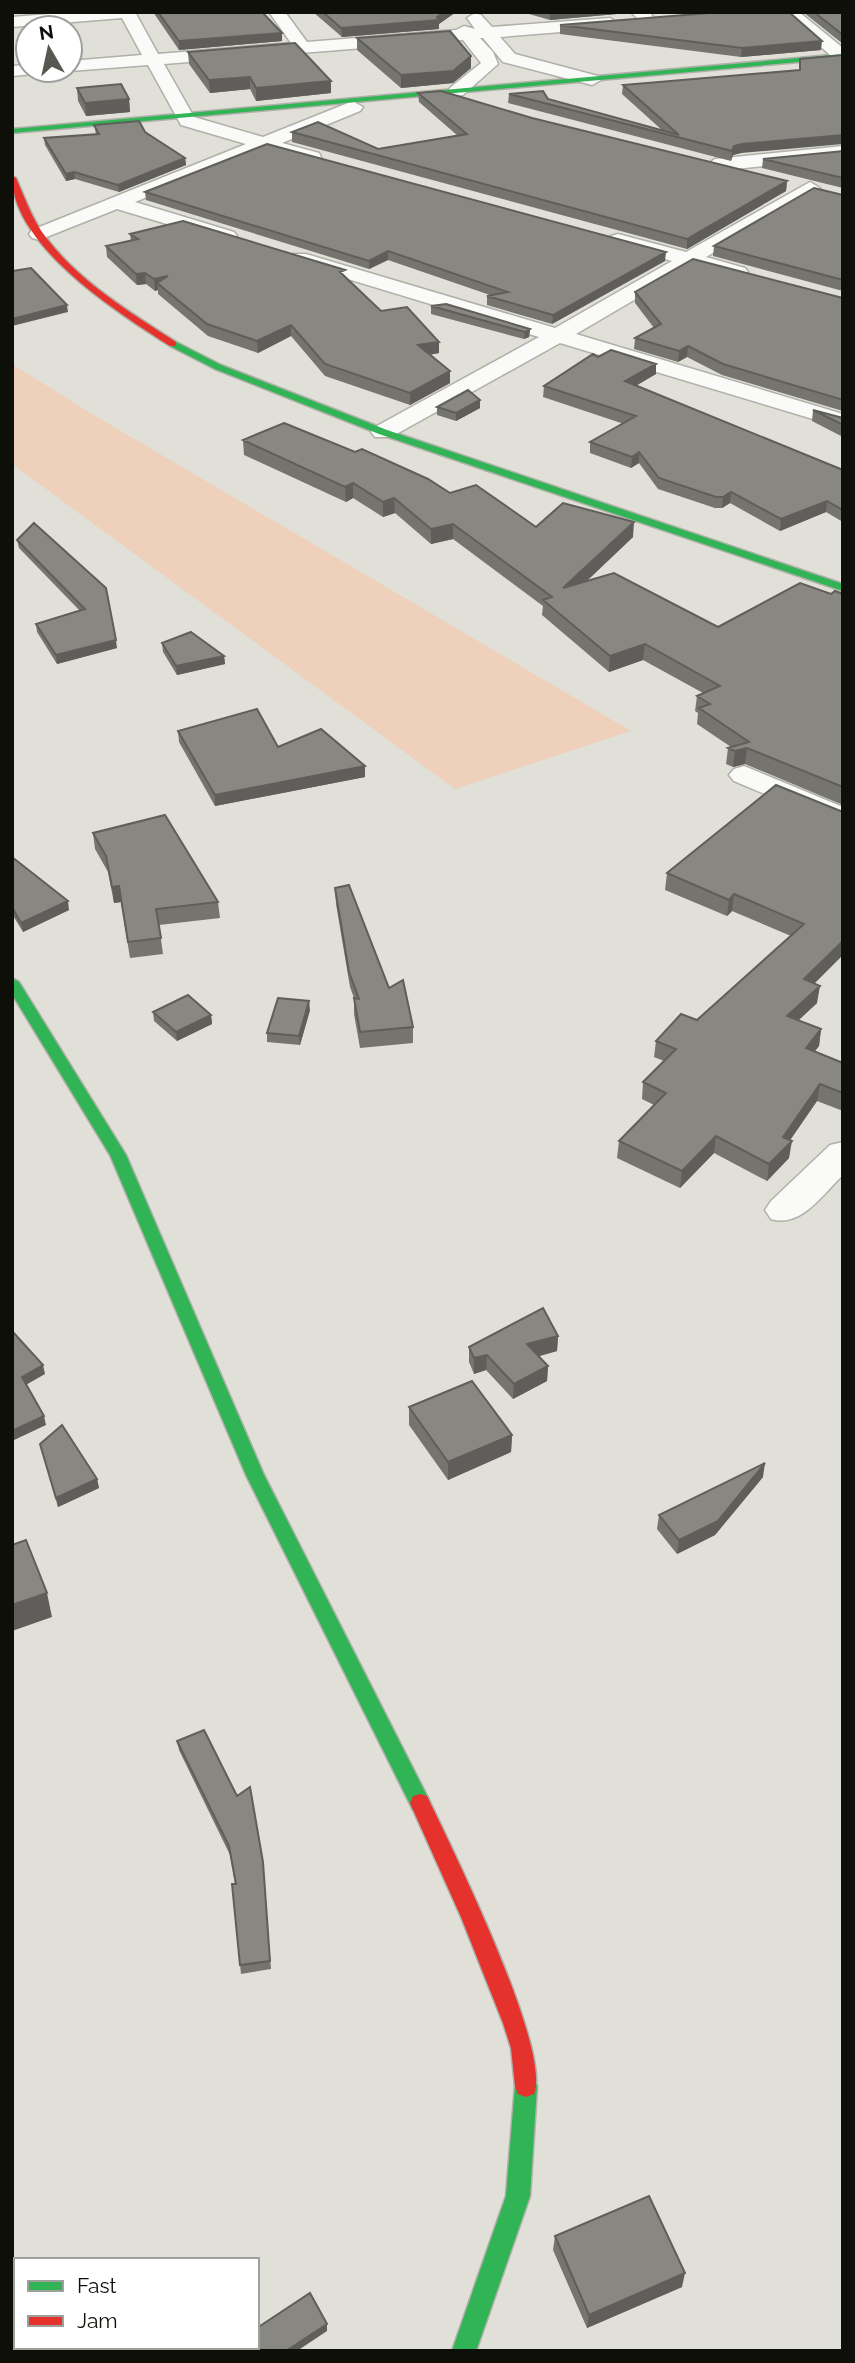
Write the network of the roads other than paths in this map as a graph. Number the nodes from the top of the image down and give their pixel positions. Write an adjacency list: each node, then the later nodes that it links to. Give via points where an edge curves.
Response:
1 (277, 12): 10 (street)
2 (470, 12): 8 (street)
3 (789, 12): 11 (street)
4 (127, 13): 7 (street); 12 (street)
5 (649, 17): 8 (street)
6 (453, 20): 9 (street)
7 (12, 22)
8 (489, 33): 9 (street); 15 (street, via 509,58)
9 (467, 35): 10 (street); 16 (street, via 490,64)
10 (302, 47): 12 (street)
11 (843, 56): 15 (street)
12 (152, 59): 14 (street); 19 (street)
13 (843, 63): 16 (street)
14 (84, 65)
15 (592, 80): 16 (street)
16 (452, 94): 17 (street); 18 (street); 19 (street)
17 (354, 107): 19 (street); 22 (street)
18 (488, 107)
19 (185, 118): 20 (street); 21 (street); 22 (street)
20 (12, 131)
21 (12, 138)
22 (262, 144): 24 (street); 28 (street)
23 (843, 152): 26 (street, via 709,163)
24 (329, 162)
25 (12, 178): 30 (street)
26 (810, 188): 27 (street); 33 (street)
27 (832, 194)
28 (117, 203): 30 (street); 31 (street)
29 (594, 233): 33 (street)
30 (39, 234): 37 (street, via 97,295 183,350)
31 (251, 243)
32 (278, 251): 35 (street)
33 (687, 258): 34 (street); 35 (street)
34 (752, 276)
35 (559, 335): 36 (street); 37 (street)
36 (843, 421)
37 (383, 432): 38 (street)
38 (843, 588)
39 (744, 775): 40 (street)
40 (843, 818)
41 (12, 982): 44 (street, via 118,1155 255,1475 403,1766 472,1913 511,2015 527,2066 518,2196)
42 (843, 1154): 43 (street)
43 (784, 1210)
44 (464, 2351)

